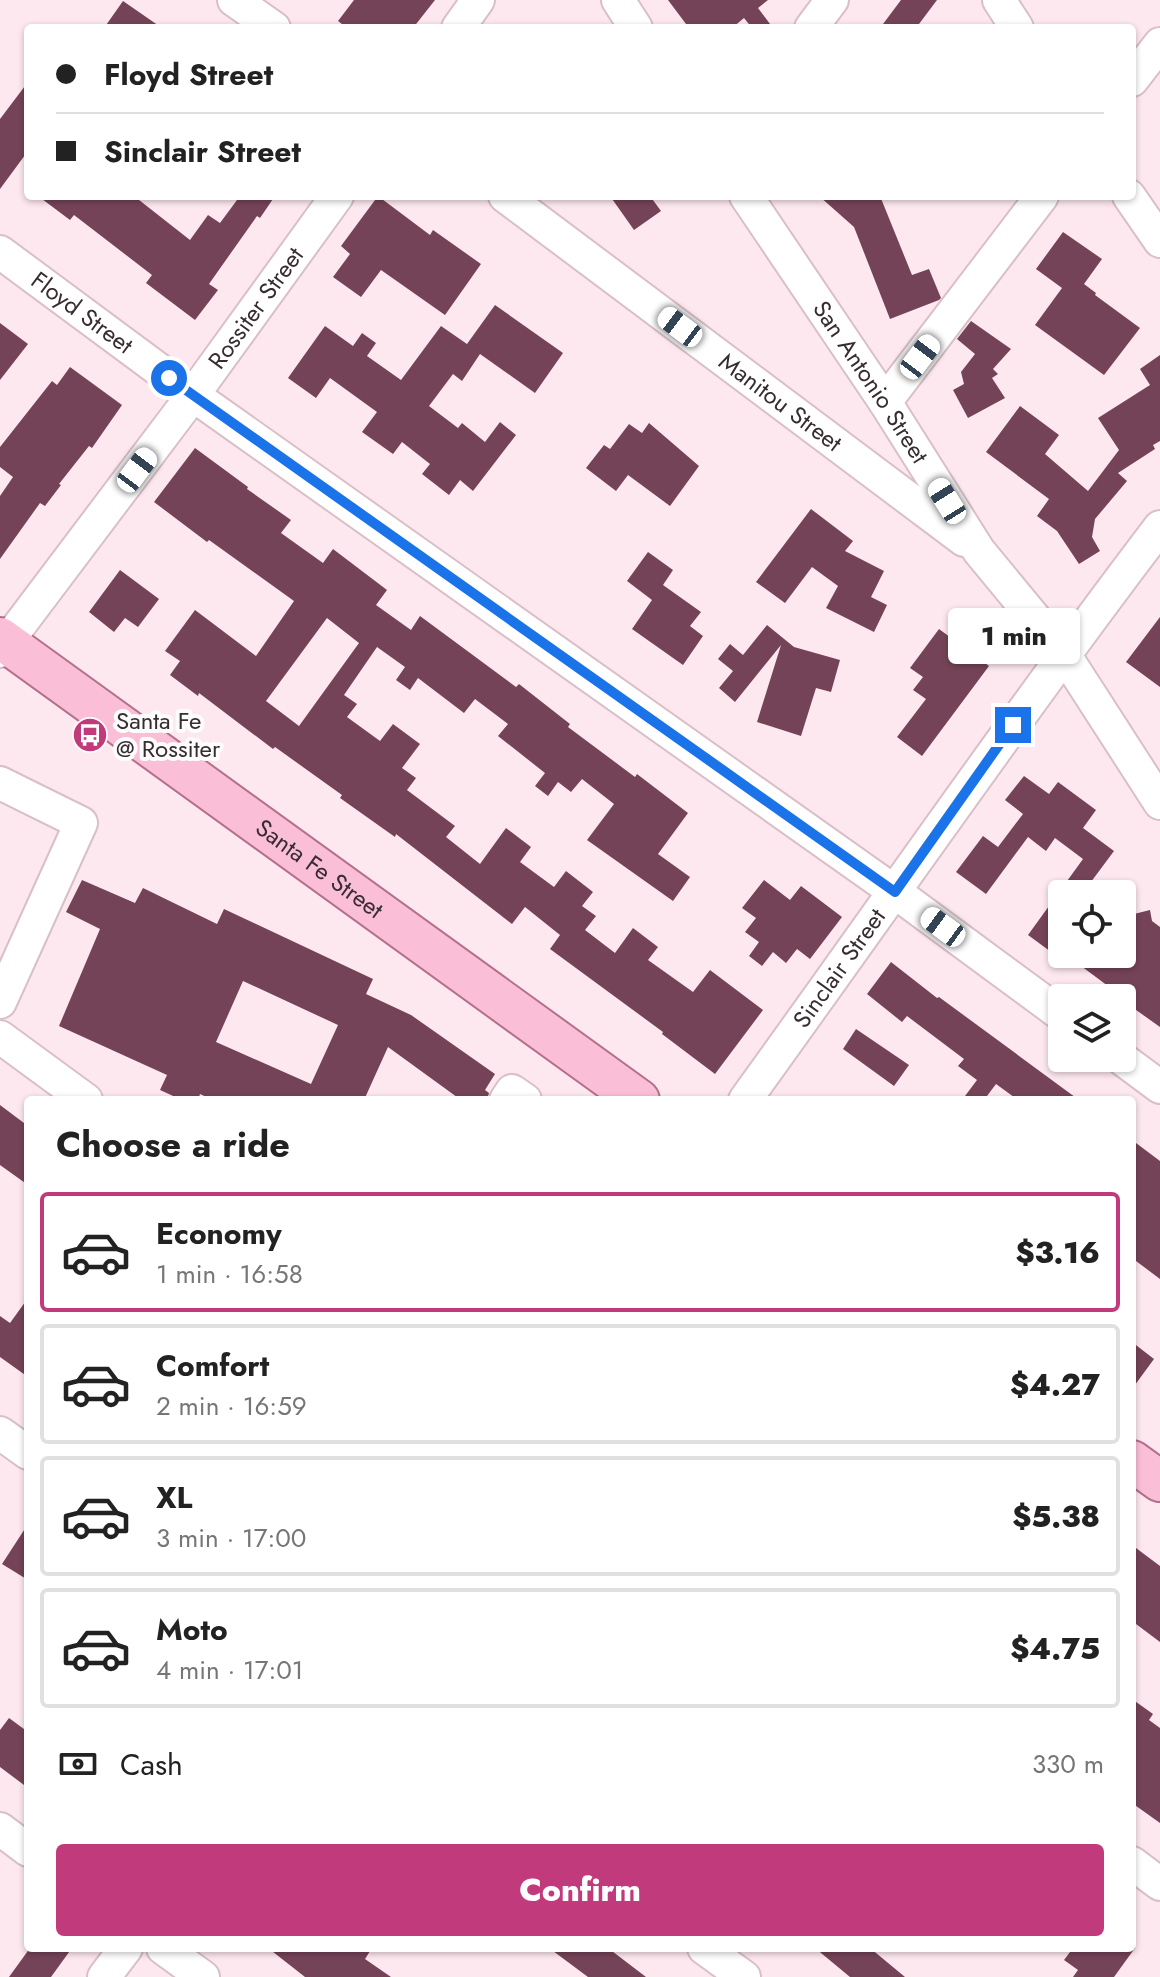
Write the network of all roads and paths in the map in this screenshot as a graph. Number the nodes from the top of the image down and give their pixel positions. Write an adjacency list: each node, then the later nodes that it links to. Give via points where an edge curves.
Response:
1 (234, 0): 6 (street)
2 (478, 0): 7 (street)
3 (618, 0): 8 (street)
4 (832, 0): 9 (street)
5 (999, 0): 10 (street)
6 (268, 24)
7 (461, 24)
8 (633, 24)
9 (814, 24)
10 (1014, 24)
11 (1160, 44): 12 (street)
12 (1136, 75)
13 (334, 200): 20 (street, Rossiter Street)
14 (510, 200): 23 (street, Manitou Street)
15 (749, 200): 21 (street, San Antonio Street)
16 (1039, 200): 21 (street)
17 (1132, 200): 18 (street)
18 (1160, 241)
19 (0, 252): 20 (street, Floyd Street)
20 (193, 395): 24 (street, Rossiter Street); 28 (street, Floyd Street)
21 (885, 402): 23 (street, San Antonio Street)
22 (1160, 527): 25 (street, Sinclair Street)
23 (979, 551): 25 (street, San Antonio Street)
24 (2, 644): 35 (main road, Santa Fe Street)
25 (1064, 654): 27 (street, San Antonio Street); 28 (street, Sinclair Street)
26 (0, 783): 29 (street, via 81,823)
27 (1160, 803)
28 (895, 892): 30 (street, Floyd Street); 36 (street, Sinclair Street)
29 (4, 982)
30 (1048, 1005)
31 (0, 1037): 34 (street)
32 (1136, 1069): 33 (street)
33 (1160, 1087)
34 (81, 1096)
35 (633, 1096)
36 (748, 1096)
37 (0, 1433): 38 (street)
38 (24, 1450)
39 (1136, 1464): 40 (main road)
40 (1160, 1481)
41 (0, 1829): 42 (street)
42 (24, 1847)
43 (1136, 1866): 44 (street)
44 (1160, 1884)
45 (123, 1952): 48 (street)
46 (169, 1952): 49 (street)
47 (710, 1952): 50 (street)
48 (104, 1977)
49 (203, 1977)
50 (744, 1977)

